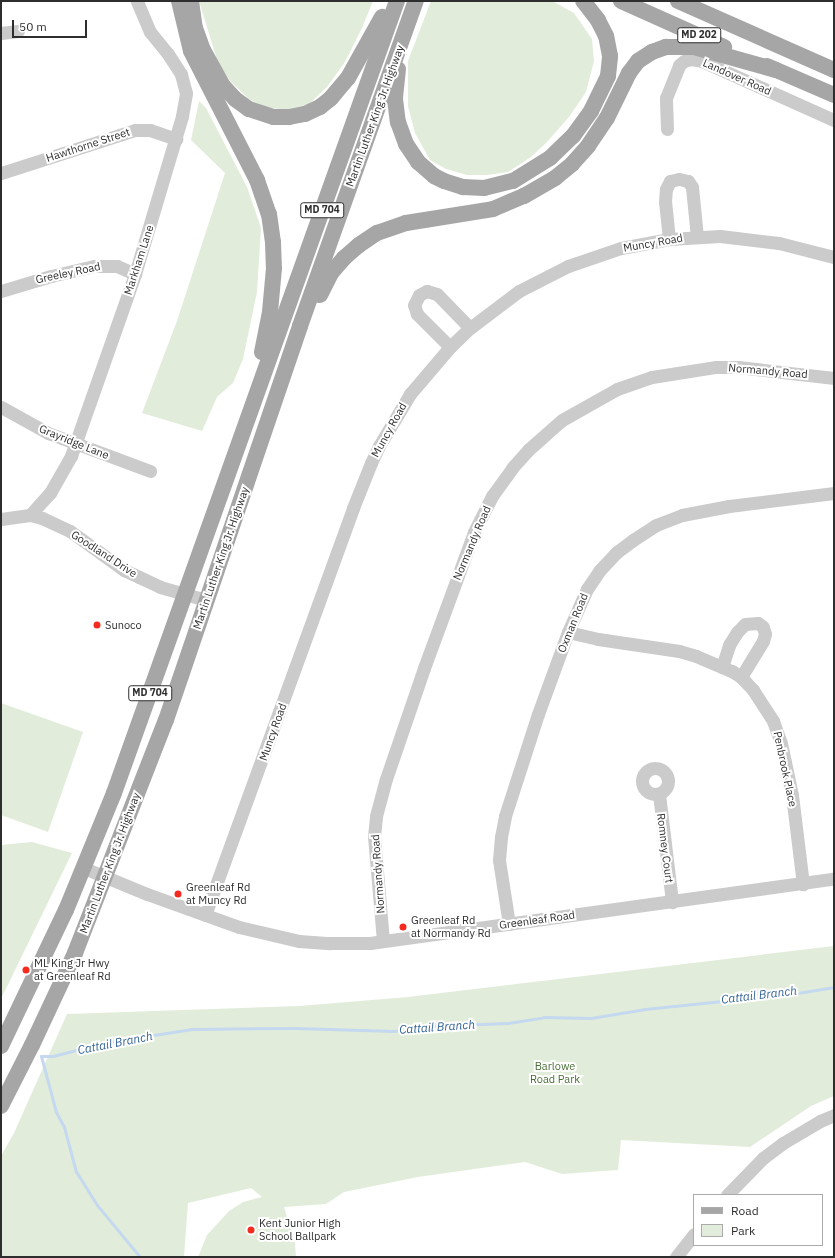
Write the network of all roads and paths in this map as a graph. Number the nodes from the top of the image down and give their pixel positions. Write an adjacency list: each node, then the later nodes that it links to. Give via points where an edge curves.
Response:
1 (137, 1): 20 (street, Markham Lane, via 150,32 181,74 186,93)
2 (179, 1): 32 (main road, via 191,51 257,180 272,229 274,268 270,312)
3 (191, 1): 4 (main road, via 195,28 203,50 226,90 249,109 265,115 282,117 298,116 312,111 337,91 362,55)
4 (390, 1)
5 (396, 1): 32 (main road, Martin Luther King Jr. Highway / MD 704)
6 (416, 1): 12 (main road, Martin Luther King Jr. Highway / MD 704)
7 (583, 1): 12 (main road, via 603,28 609,46 610,66 598,98 573,136 550,158 513,181 484,188 453,185 434,176 418,162 406,144 398,122 395,99)
8 (621, 1): 15 (main road, Landover Road / MD 202)
9 (678, 1): 11 (main road, MD 202)
10 (701, 1): 11 (main road)
11 (721, 20): 16 (main road, MD 202)
12 (407, 25): 30 (main road, Martin Luther King Jr. Highway / MD 704)
13 (18, 30): 14 (street)
14 (1, 34)
15 (776, 70): 17 (main road, Landover Road / MD 202); 30 (main road, via 694,47 666,47 645,56 629,73 607,118 588,146 572,164 545,185 493,209 396,225 377,233 351,251 321,291)
16 (834, 70)
17 (834, 96)
18 (834, 120): 19 (street, Landover Road, via 702,61 691,59 679,65 666,98)
19 (667, 129)
20 (176, 139): 21 (street, Hawthorne Street, via 150,130 136,130); 25 (street, Markham Lane)
21 (1, 173)
22 (697, 237): 23 (street, Muncy Road); 23 (street, via 692,187 688,181 679,179 670,181 666,189); 24 (street, Muncy Road, via 779,243)
23 (669, 239): 27 (street, Muncy Road, via 622,248 568,266 520,292)
24 (834, 257)
25 (135, 274): 26 (street, Greeley Road, via 117,266 94,266); 33 (street, Markham Lane)
26 (1, 290)
27 (470, 328): 28 (street, Muncy Road); 28 (street, via 437,294 427,291 419,295 414,305 417,314)
28 (450, 347): 49 (street, Muncy Road, via 410,394 371,463)
29 (834, 378): 51 (street, Normandy Road, via 738,367 716,367 652,377 617,389 562,420 512,468 492,496 471,539 386,779 376,816 374,836)
30 (280, 388): 39 (main road, Martin Luther King Jr. Highway / MD 704)
31 (1, 407): 33 (street, Grayridge Lane, via 20,419)
32 (247, 419): 38 (main road, Martin Luther King Jr. Highway / MD 704)
33 (75, 444): 34 (street, Grayridge Lane); 36 (street, Markham Lane, via 60,478)
34 (150, 471)
35 (834, 493): 40 (street, Oxman Road, via 698,511 656,525 617,552 599,571 587,589)
36 (30, 515): 37 (street, Goodland Drive); 38 (street, Goodland Drive, via 70,531 124,570 160,587)
37 (1, 519)
38 (185, 594): 39 (street, Goodland Drive); 44 (main road, Martin Luther King Jr. Highway / MD 704, via 114,793)
39 (206, 600): 45 (main road, Martin Luther King Jr. Highway / MD 704, via 166,720)
40 (568, 632): 41 (street, Penbrook Place, via 679,651); 50 (street, Oxman Road, via 510,796 502,827 499,860)
41 (722, 667): 42 (street, Penbrook Place); 42 (street, via 729,645 737,632 746,624 758,623 765,634 763,641)
42 (741, 677): 47 (street, Penbrook Place, via 760,699 778,731 792,795)
43 (658, 794): 48 (street, Romney Court)
44 (84, 868): 45 (street, Greenleaf Road); 52 (main road, Martin Luther King Jr. Highway / MD 704)
45 (105, 877): 49 (street, Greenleaf Road); 53 (main road, Martin Luther King Jr. Highway / MD 704, via 75,953)
46 (834, 879): 47 (street, Greenleaf Road)
47 (803, 884): 48 (street, Greenleaf Road)
48 (672, 902): 50 (street, Greenleaf Road)
49 (206, 915): 51 (street, Greenleaf Road, via 239,927 299,941 330,944)
50 (509, 924): 51 (street, Greenleaf Road)
51 (383, 941)
52 (1, 1046)
53 (1, 1106)
54 (834, 1116): 55 (street, via 820,1121 782,1143 763,1158)
55 (728, 1194)
56 (693, 1235): 57 (street)
57 (676, 1257)

